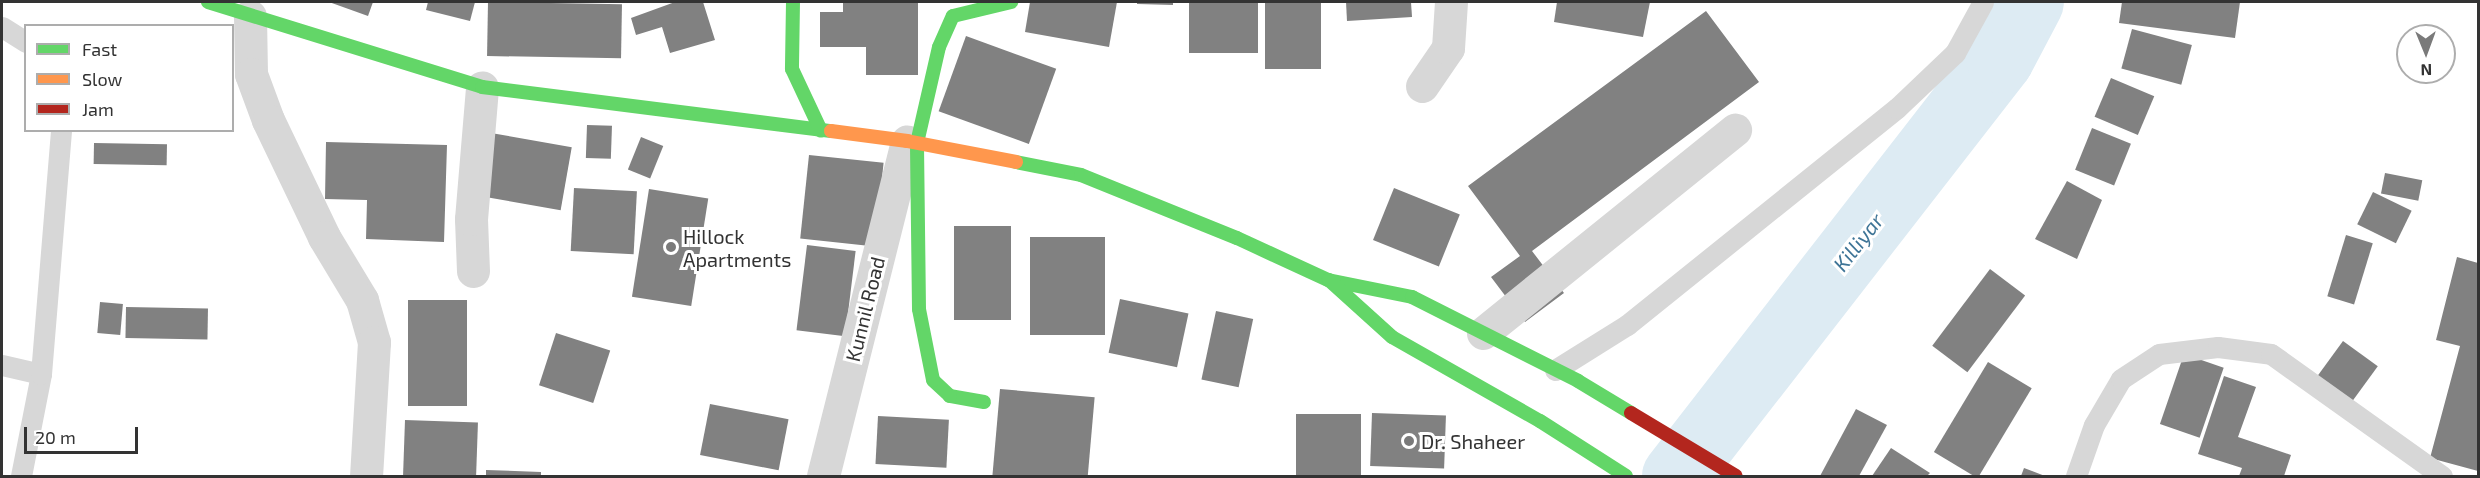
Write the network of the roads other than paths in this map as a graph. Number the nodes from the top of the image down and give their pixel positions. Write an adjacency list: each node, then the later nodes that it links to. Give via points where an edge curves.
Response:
1 (208, 2): 6 (main road)
2 (793, 2): 13 (main road, via 792,69)
3 (1011, 2): 14 (main road, via 953,16 939,47)
4 (1451, 2): 9 (street, via 1448,48)
5 (1983, 2): 19 (lane, via 1955,53 1897,108 1627,325)
6 (250, 16): 10 (main road); 23 (street, via 251,74 268,120 324,237 362,300 374,342)
7 (2, 27): 8 (lane)
8 (24, 41)
9 (1422, 86)
10 (482, 87): 13 (main road); 15 (street, via 471,219)
11 (1735, 130): 17 (street)
12 (61, 132): 20 (lane)
13 (821, 132): 14 (main road)
14 (912, 142): 16 (main road, via 1081,175 1237,238); 21 (main road, via 919,309 933,380 950,396); 24 (street, Kunnil Road)
15 (473, 271)
16 (1328, 280): 17 (main road, via 1412,297); 25 (main road, via 1392,337 1540,421)
17 (1483, 333): 19 (main road)
18 (2, 365): 20 (lane)
19 (1555, 370): 26 (main road)
20 (41, 374): 22 (lane)
21 (984, 402)
22 (21, 477)
23 (366, 477)
24 (823, 477)
25 (1626, 477)
26 (1736, 477)
27 (2076, 477): 28 (lane, via 2094,425 2121,379 2159,354 2217,347 2271,354)
28 (2442, 477)

